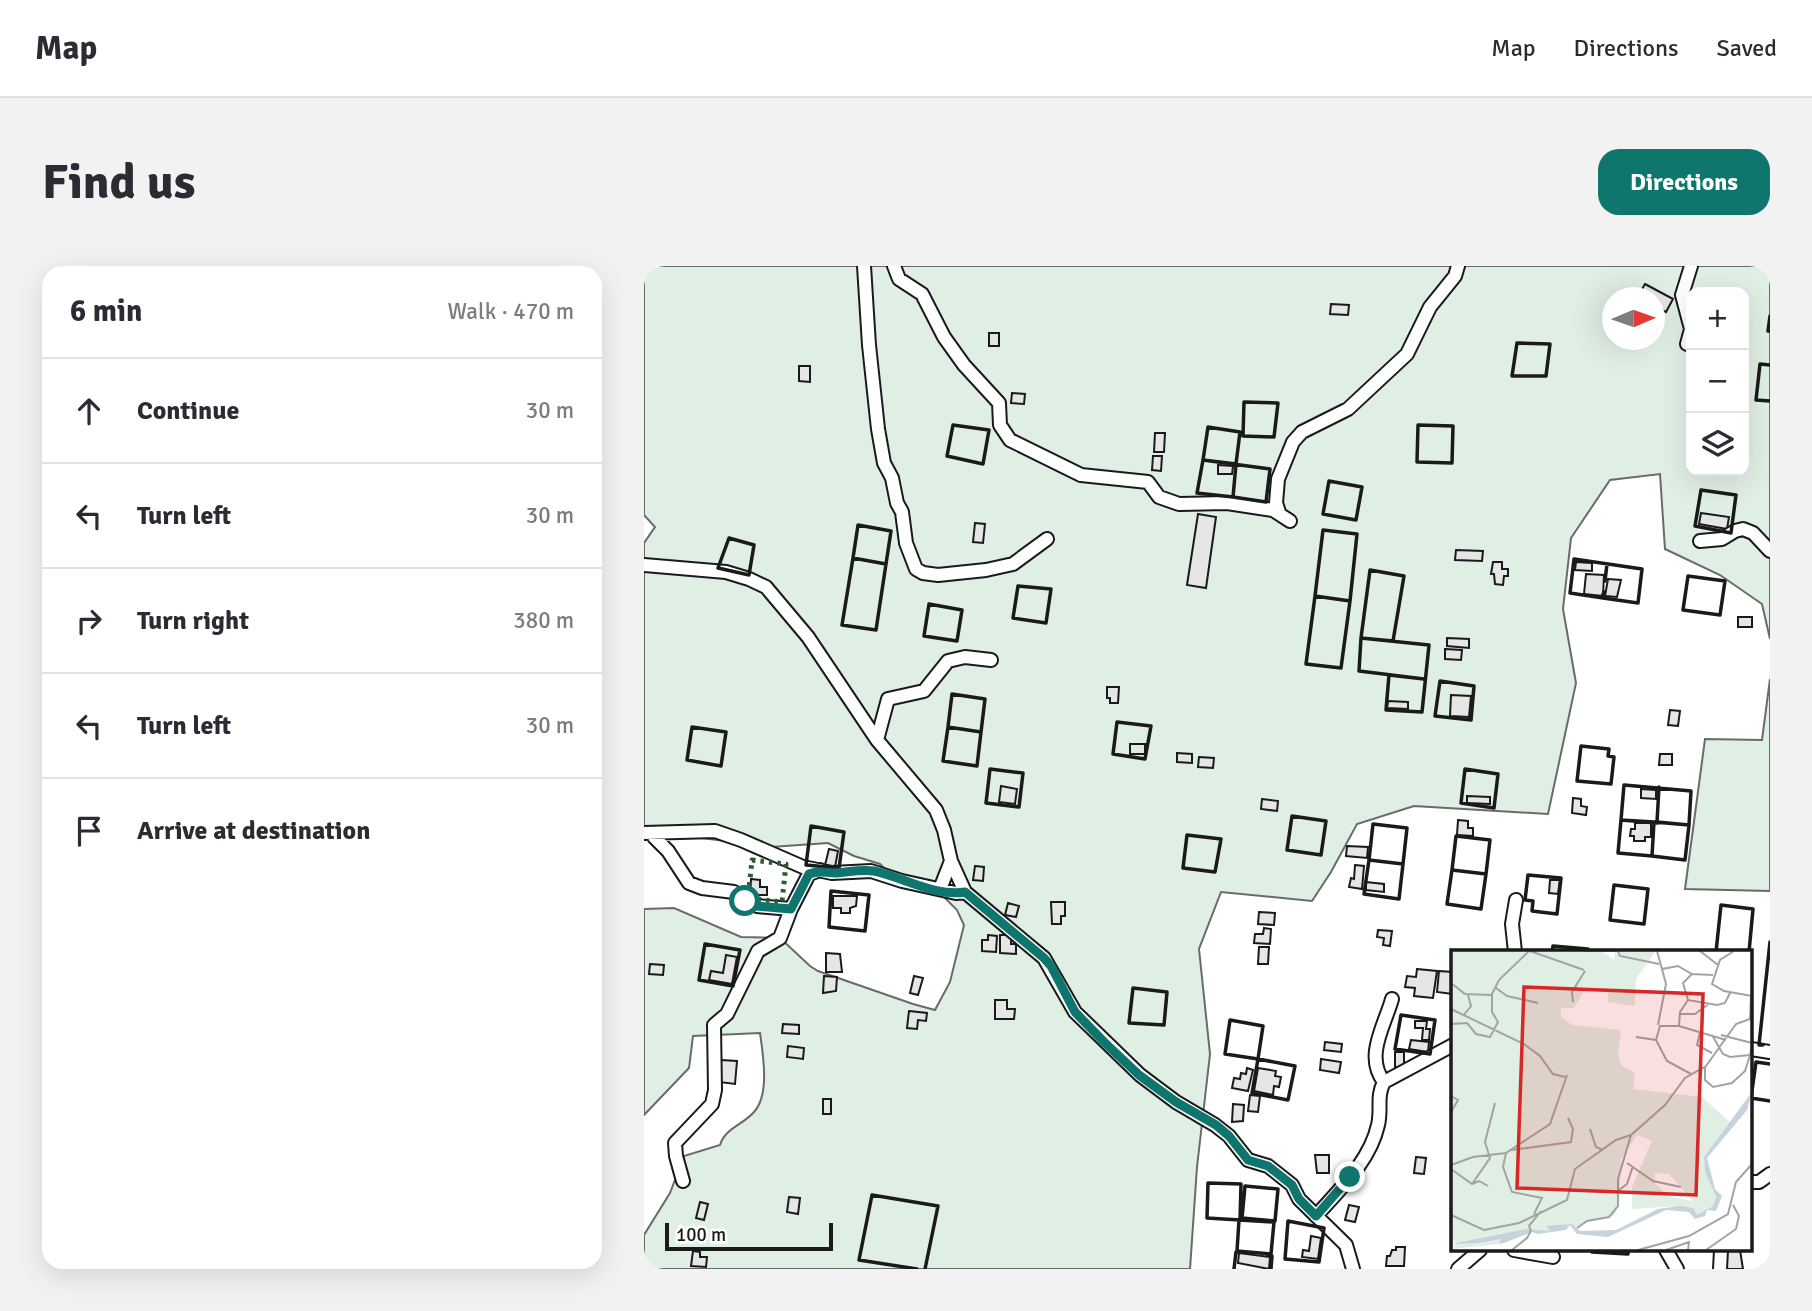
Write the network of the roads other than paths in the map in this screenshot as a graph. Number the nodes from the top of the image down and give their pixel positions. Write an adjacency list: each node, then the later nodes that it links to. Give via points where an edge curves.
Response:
1 (864, 266): 8 (street, via 878,429 916,569 938,575 1013,564)
2 (894, 266): 6 (street, via 899,279 922,294 944,337 999,403 1000,425 1010,440 1081,475 1148,482 1159,496 1178,504 1227,503)
3 (1458, 266): 6 (street, via 1430,307 1407,354 1349,409 1302,432 1293,442 1278,479)
4 (1691, 266): 5 (street, via 1682,295)
5 (1686, 310)
6 (1279, 512): 7 (street)
7 (1290, 521)
8 (1046, 539)
9 (1700, 541): 10 (street, via 1722,539 1743,529)
10 (1770, 551)
11 (644, 565): 13 (street, via 726,572 766,587 808,636)
12 (991, 660): 13 (street, via 965,657 948,661 924,691 888,699)
13 (877, 740): 15 (street, via 936,810)
14 (649, 835): 16 (street, via 715,831); 20 (street, via 668,851 689,883 734,892 757,906)
15 (951, 861): 17 (street); 18 (street)
16 (820, 870): 17 (street, via 871,871); 20 (street, via 809,874)
17 (940, 890): 18 (street)
18 (965, 892): 30 (street, via 1044,958 1075,1012 1139,1075 1216,1125 1248,1160 1268,1166 1292,1185)
19 (1516, 900): 21 (street)
20 (791, 909): 28 (street, via 780,938 758,951 727,1014 714,1025 712,1104 675,1143)
21 (1515, 950)
22 (1392, 999): 26 (street, via 1376,1042 1378,1074)
23 (1451, 1046): 26 (street)
24 (1752, 1049): 25 (street)
25 (1770, 1052)
26 (1384, 1082): 30 (street, via 1378,1092 1378,1126 1367,1152)
27 (1770, 1174): 29 (street)
28 (683, 1181)
29 (1752, 1182)
30 (1316, 1216): 35 (street, via 1346,1245)
31 (1478, 1252): 36 (street)
32 (1524, 1252): 34 (street)
33 (1667, 1252): 37 (street)
34 (1554, 1258)
35 (1353, 1269)
36 (1458, 1269)
37 (1677, 1269)

